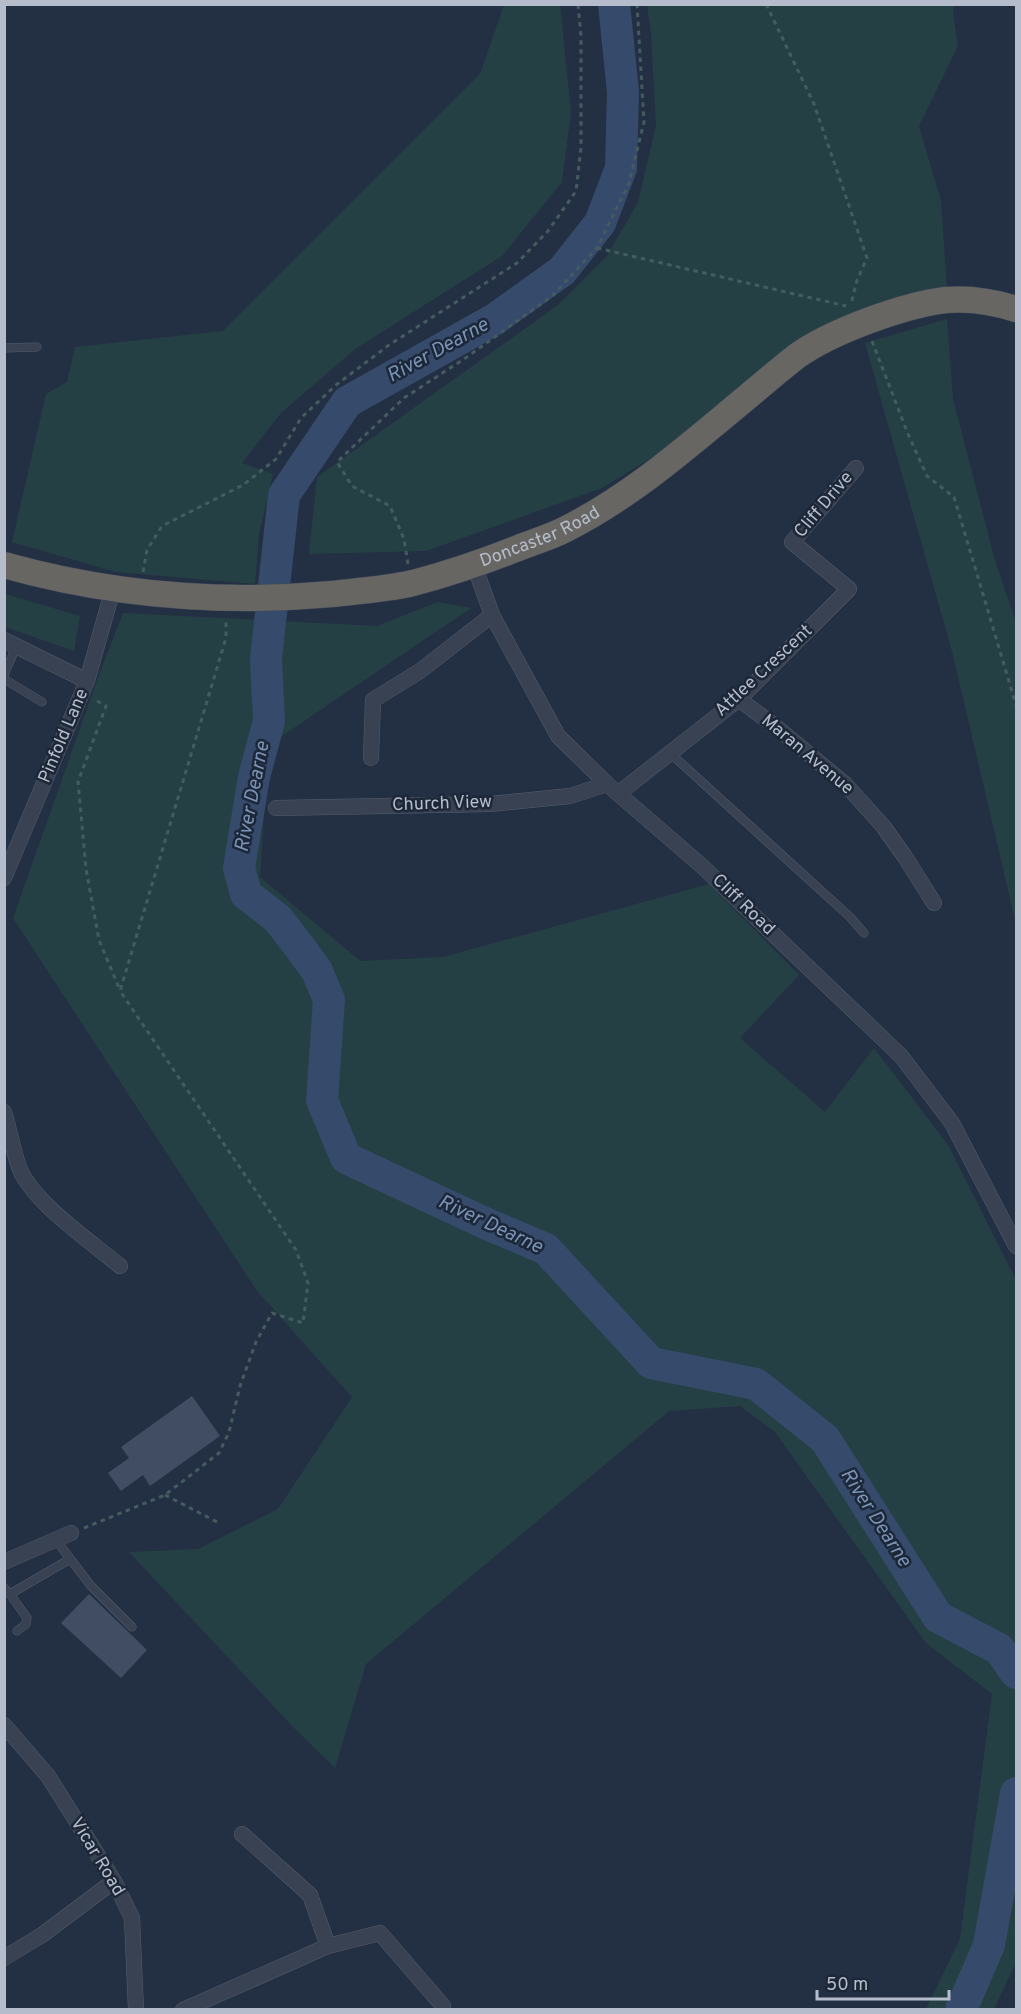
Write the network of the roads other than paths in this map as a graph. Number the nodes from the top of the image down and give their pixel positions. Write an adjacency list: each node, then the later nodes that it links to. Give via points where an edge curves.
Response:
1 (1017, 309): 7 (highway, Doncaster Road, via 977,300 947,300 865,323 825,340 797,356 611,504 562,531)
2 (37, 347): 3 (lane)
3 (4, 348)
4 (856, 468): 5 (street, Cliff Drive)
5 (792, 542): 13 (street, Attlee Crescent, via 849,589)
6 (4, 565): 8 (highway, Doncaster Road)
7 (474, 565): 8 (highway, Doncaster Road, via 375,590 306,596 244,598); 9 (street, Cliff Road)
8 (112, 590): 12 (street, Pinfold Lane)
9 (492, 615): 16 (street, via 420,671 373,700); 17 (street, Cliff Road, via 558,736)
10 (11, 643): 11 (lane); 12 (street)
11 (4, 677): 14 (lane)
12 (84, 687): 19 (street, Pinfold Lane)
13 (739, 699): 15 (street, Attlee Crescent); 20 (street, Maran Avenue, via 845,784 888,833)
14 (42, 702)
15 (670, 753): 17 (street, Attlee Crescent); 21 (lane)
16 (371, 758)
17 (613, 788): 18 (street, Church View, via 491,804); 23 (street, Cliff Road, via 703,867 901,1056 952,1123)
18 (276, 808)
19 (4, 878)
20 (934, 903)
21 (864, 933)
22 (4, 1112): 24 (street, via 21,1173 28,1183)
23 (1017, 1246)
24 (120, 1266)
25 (72, 1533): 26 (street)
26 (56, 1540): 27 (lane); 28 (street)
27 (70, 1559): 29 (lane); 30 (lane)
28 (4, 1563)
29 (7, 1591): 31 (lane, via 27,1618)
30 (132, 1627)
31 (17, 1631)
32 (4, 1725): 34 (street, Vicar Road, via 48,1776)
33 (242, 1834): 35 (street, via 310,1895)
34 (114, 1881): 36 (street); 37 (street, Vicar Road, via 132,1918)
35 (328, 1946): 38 (street); 39 (street, via 380,1933)
36 (4, 1958)
37 (136, 2010)
38 (183, 2010)
39 (443, 2010)

